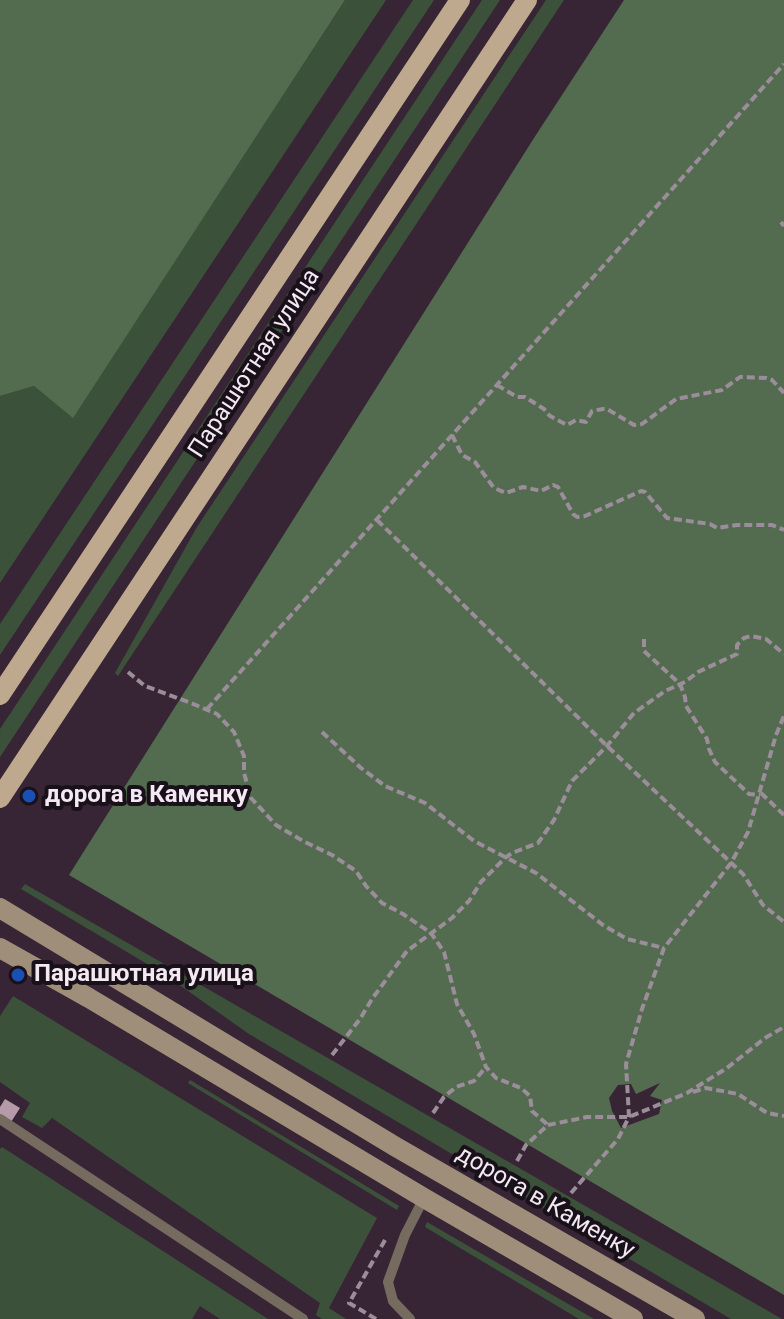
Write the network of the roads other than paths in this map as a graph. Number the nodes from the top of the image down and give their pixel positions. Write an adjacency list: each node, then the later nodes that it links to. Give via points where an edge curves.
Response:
1 (460, 0): 3 (main road, Парашютная улица)
2 (527, 0): 4 (main road, Парашютная улица)
3 (0, 695)
4 (0, 798)
5 (0, 908): 12 (main road, дорога в Каменку, via 396,1147)
6 (0, 948): 8 (main road)
7 (0, 1119): 9 (lane)
8 (424, 1198): 10 (lane, via 388,1282 393,1301); 11 (main road)
9 (303, 1319)
10 (410, 1319)
11 (633, 1319)
12 (695, 1319)

